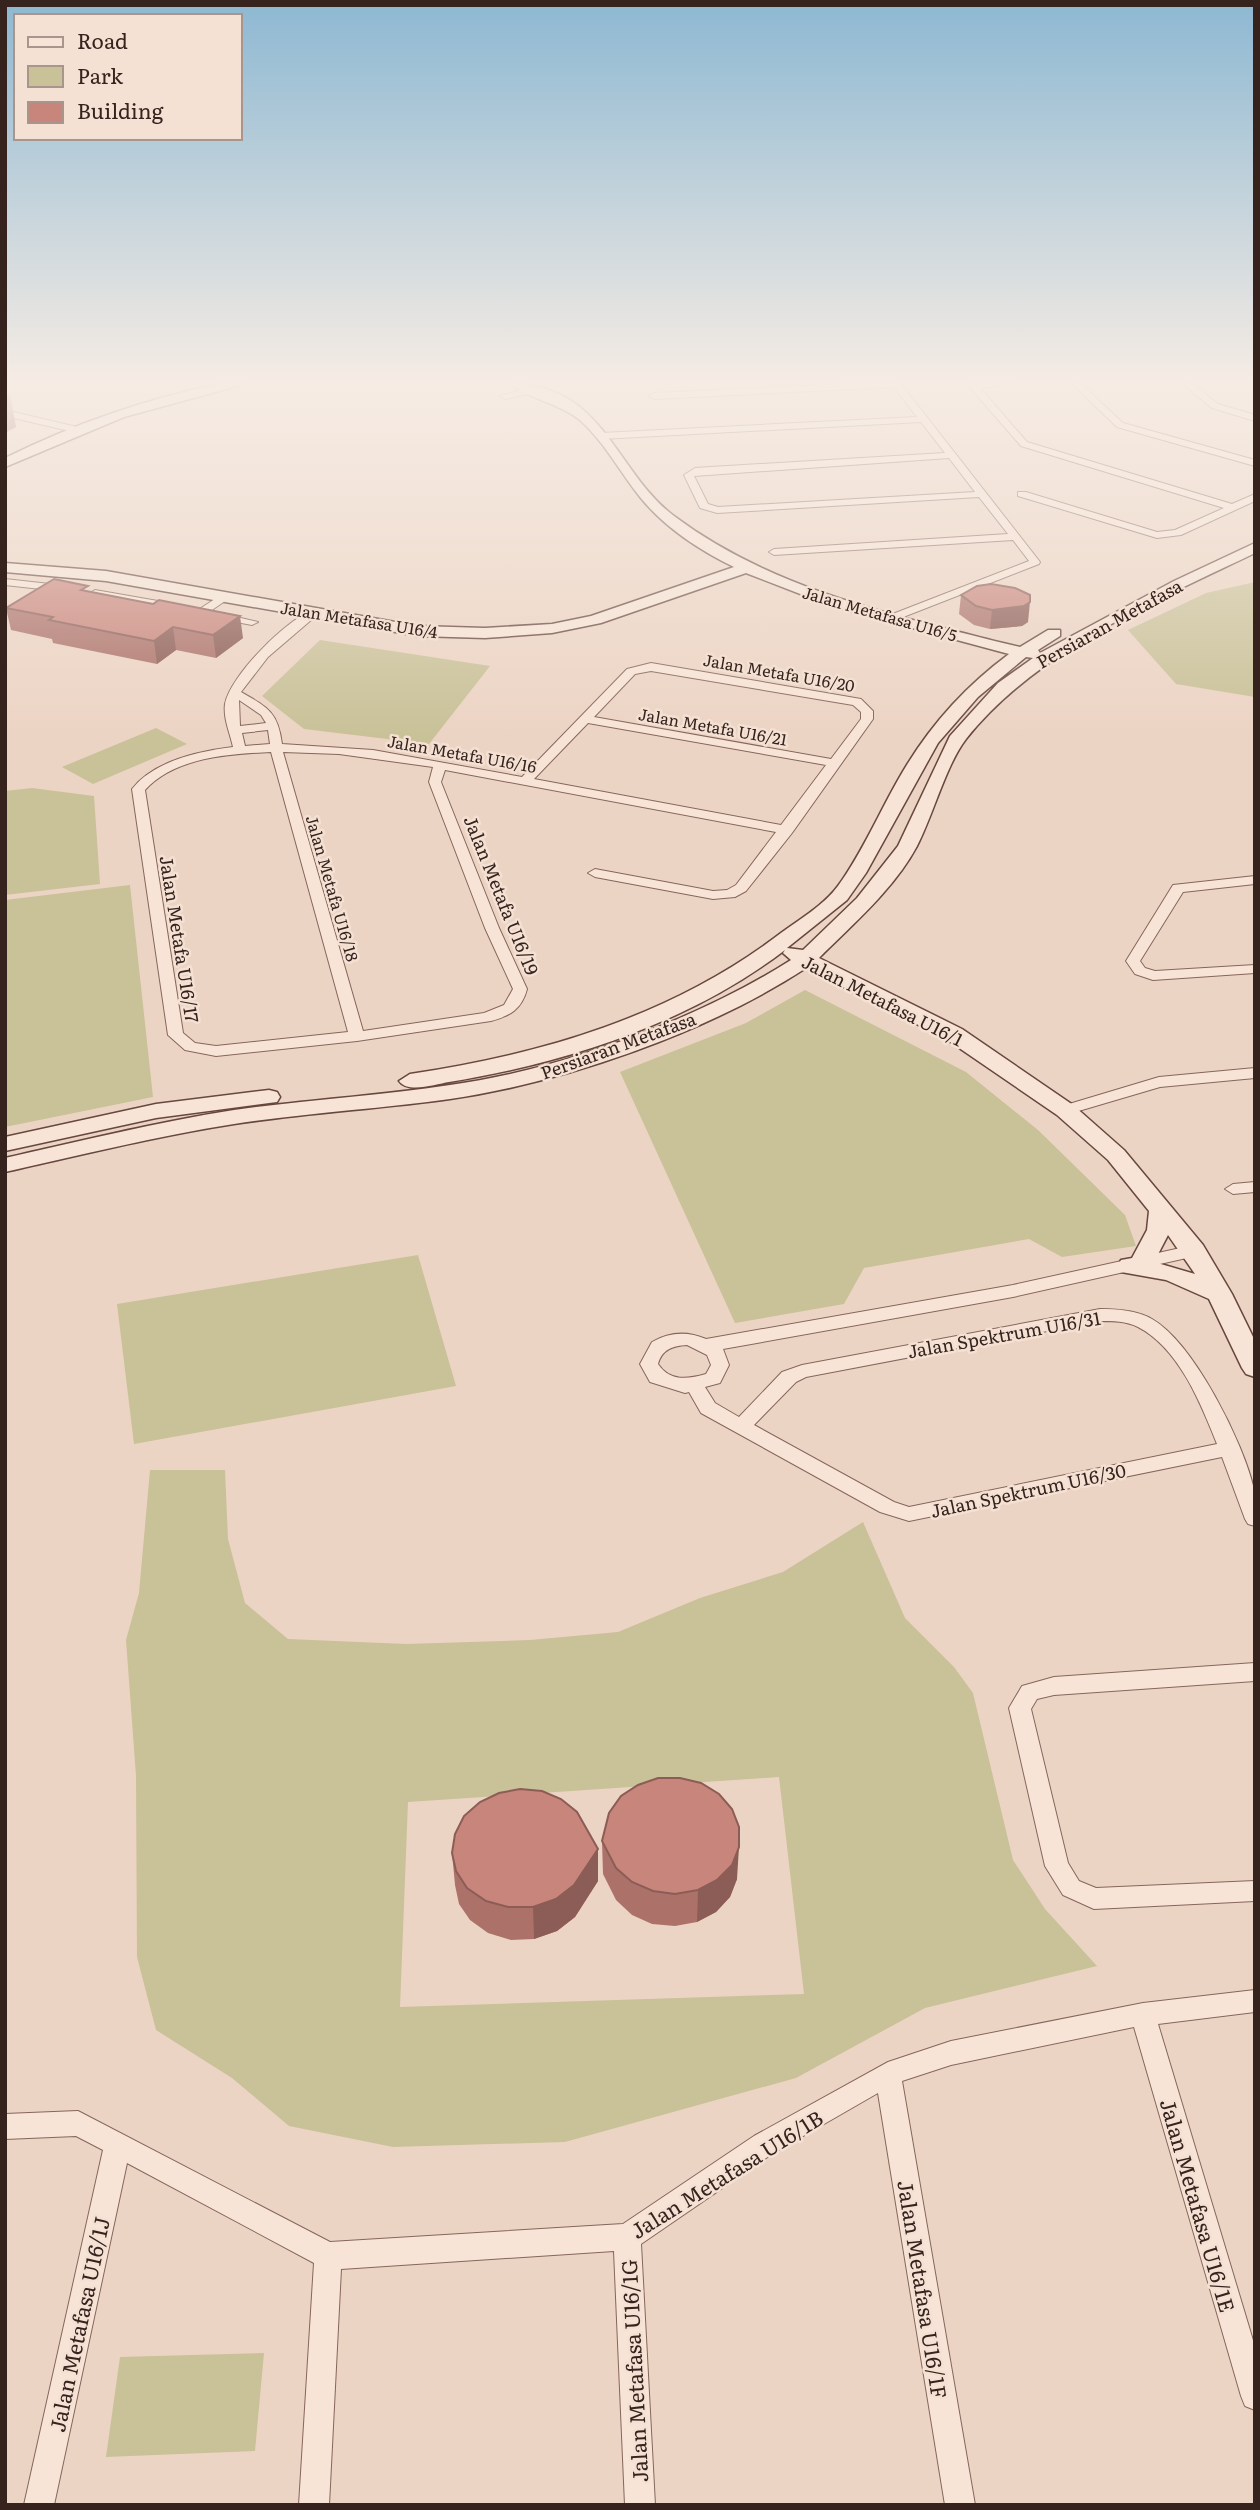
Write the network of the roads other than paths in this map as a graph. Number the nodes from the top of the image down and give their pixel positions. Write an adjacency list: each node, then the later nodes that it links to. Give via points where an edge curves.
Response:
1 (653, 501): 13 (main road, Jalan Metafasa U16/5, via 663,514 712,549)
2 (702, 501): 3 (street, via 717,510)
3 (865, 501)
4 (990, 501): 10 (street)
5 (1045, 501): 8 (street, via 1148,533 1177,533)
6 (1214, 501): 8 (street)
7 (1247, 501): 8 (street)
8 (1233, 507)
9 (1255, 534): 26 (main road, Persiaran Metafasa)
10 (1018, 537): 12 (street); 24 (street, via 1035,562 1031,565)
11 (1255, 547): 26 (main road, Persiaran Metafasa)
12 (774, 552)
13 (747, 567): 23 (main road, Jalan Metafasa U16/4, via 594,621 544,629 460,634); 24 (main road, Jalan Metafasa U16/5, via 809,594)
14 (7, 569): 16 (main road, Jalan Metafasa U16/4, via 106,576)
15 (5, 582): 17 (street)
16 (164, 587): 19 (main road, Jalan Metafasa U16/4); 20 (street)
17 (75, 590)
18 (89, 592): 20 (street)
19 (225, 597): 21 (main road, Jalan Metafasa U16/4); 22 (street)
20 (143, 601): 22 (street)
21 (262, 604): 22 (street, via 246,621); 23 (main road, Jalan Metafasa U16/4)
22 (202, 612)
23 (313, 613): 28 (street, via 265,651)
24 (890, 619): 25 (main road, Jalan Metafasa U16/5)
25 (989, 643): 26 (main road, Jalan Metafasa U16/5); 27 (main road)
26 (1053, 643): 27 (main road, via 1044,652); 42 (main road, Persiaran Metafasa, via 1004,687 956,740 907,847 864,902)
27 (1014, 657): 41 (main road, Persiaran Metafasa, via 976,690 931,741 843,893)
28 (235, 693): 30 (street, via 260,708); 31 (street, via 230,708)
29 (585, 719): 34 (street, Jalan Metafa U16/21); 34 (street, Jalan Metafa U16/20, via 631,671 651,667 857,702 867,710 867,719); 36 (street, Jalan Metafa U16/20)
30 (275, 725): 31 (street); 32 (street, Jalan Metafa U16/18)
31 (236, 730): 33 (street)
32 (276, 749): 33 (street, Jalan Metafa U16/16); 35 (street, Jalan Metafa U16/16); 44 (street, Jalan Metafa U16/18)
33 (240, 750): 37 (street, Jalan Metafa U16/16, via 157,772)
34 (835, 763): 38 (street, Jalan Metafa U16/20)
35 (440, 765): 36 (street, Jalan Metafa U16/16); 44 (street, Jalan Metafa U16/19, via 435,782 520,989 518,999 498,1016)
36 (525, 781): 38 (street, Jalan Metafa U16/16)
37 (138, 789): 44 (street, Jalan Metafa U16/17, via 176,1035 190,1047 216,1051)
38 (787, 830): 39 (street, Jalan Metafa U16/20, via 741,888 730,894 713,895)
39 (595, 873)
40 (1255, 880): 43 (street, via 1178,887 1133,961 1140,971 1153,976)
41 (779, 946): 42 (main road, Jalan Metafasa U16/1); 47 (main road, Persiaran Metafasa, via 734,978 659,1015 517,1060 425,1079 156,1111)
42 (806, 959): 46 (main road, Jalan Metafasa U16/1, via 954,1034); 48 (main road, Persiaran Metafasa, via 761,988 673,1029 526,1078 451,1092 235,1117)
43 (1255, 969)
44 (357, 1037)
45 (1255, 1073): 46 (street, via 1159,1082)
46 (1065, 1110): 51 (main road, Jalan Metafasa U16/1, via 1116,1155)
47 (5, 1144)
48 (5, 1165)
49 (1255, 1187): 50 (street)
50 (1233, 1189)
51 (1161, 1211): 52 (main road, Jalan Metafasa U16/1); 53 (main road, via 1158,1230)
52 (1194, 1251): 53 (street); 54 (main road, Jalan Metafasa U16/1)
53 (1136, 1265): 54 (main road, via 1171,1273); 55 (street)
54 (1219, 1294): 56 (main road, Jalan Metafasa U16/1)
55 (708, 1345): 57 (street, via 719,1358 718,1372); 57 (street, via 690,1339 669,1341 650,1356 657,1377 674,1386)
56 (1255, 1368)
57 (695, 1386): 58 (street, Jalan Spektrum U16/30, via 708,1408)
58 (741, 1426): 59 (street, Jalan Spektrum U16/30, via 887,1507 909,1514); 59 (street, Jalan Spektrum U16/31, via 789,1377 802,1371 1116,1315 1149,1325 1164,1339 1206,1399)
59 (1231, 1448): 60 (street, Jalan Spektrum U16/31)
60 (1255, 1519)
61 (1255, 1672): 62 (street, via 1054,1686 1030,1692 1020,1708 1057,1866 1071,1888 1094,1899)
62 (1255, 1891)
63 (1255, 2001): 64 (street, Jalan Metafasa U16/1B)
64 (1143, 2014): 65 (street, Jalan Metafasa U16/1B, via 951,2053); 70 (street, Jalan Metafasa U16/1E)
65 (888, 2074): 68 (street, Jalan Metafasa U16/1B, via 763,2145); 74 (street, Jalan Metafasa U16/1F)
66 (5, 2127): 67 (street, via 78,2123)
67 (118, 2143): 69 (street); 71 (street, Jalan Metafasa U16/1J)
68 (626, 2237): 69 (street, Jalan Metafasa U16/1B); 73 (street, Jalan Metafasa U16/1G)
69 (328, 2256): 72 (street)
70 (1255, 2396)
71 (39, 2505)
72 (314, 2505)
73 (640, 2505)
74 (960, 2505)

